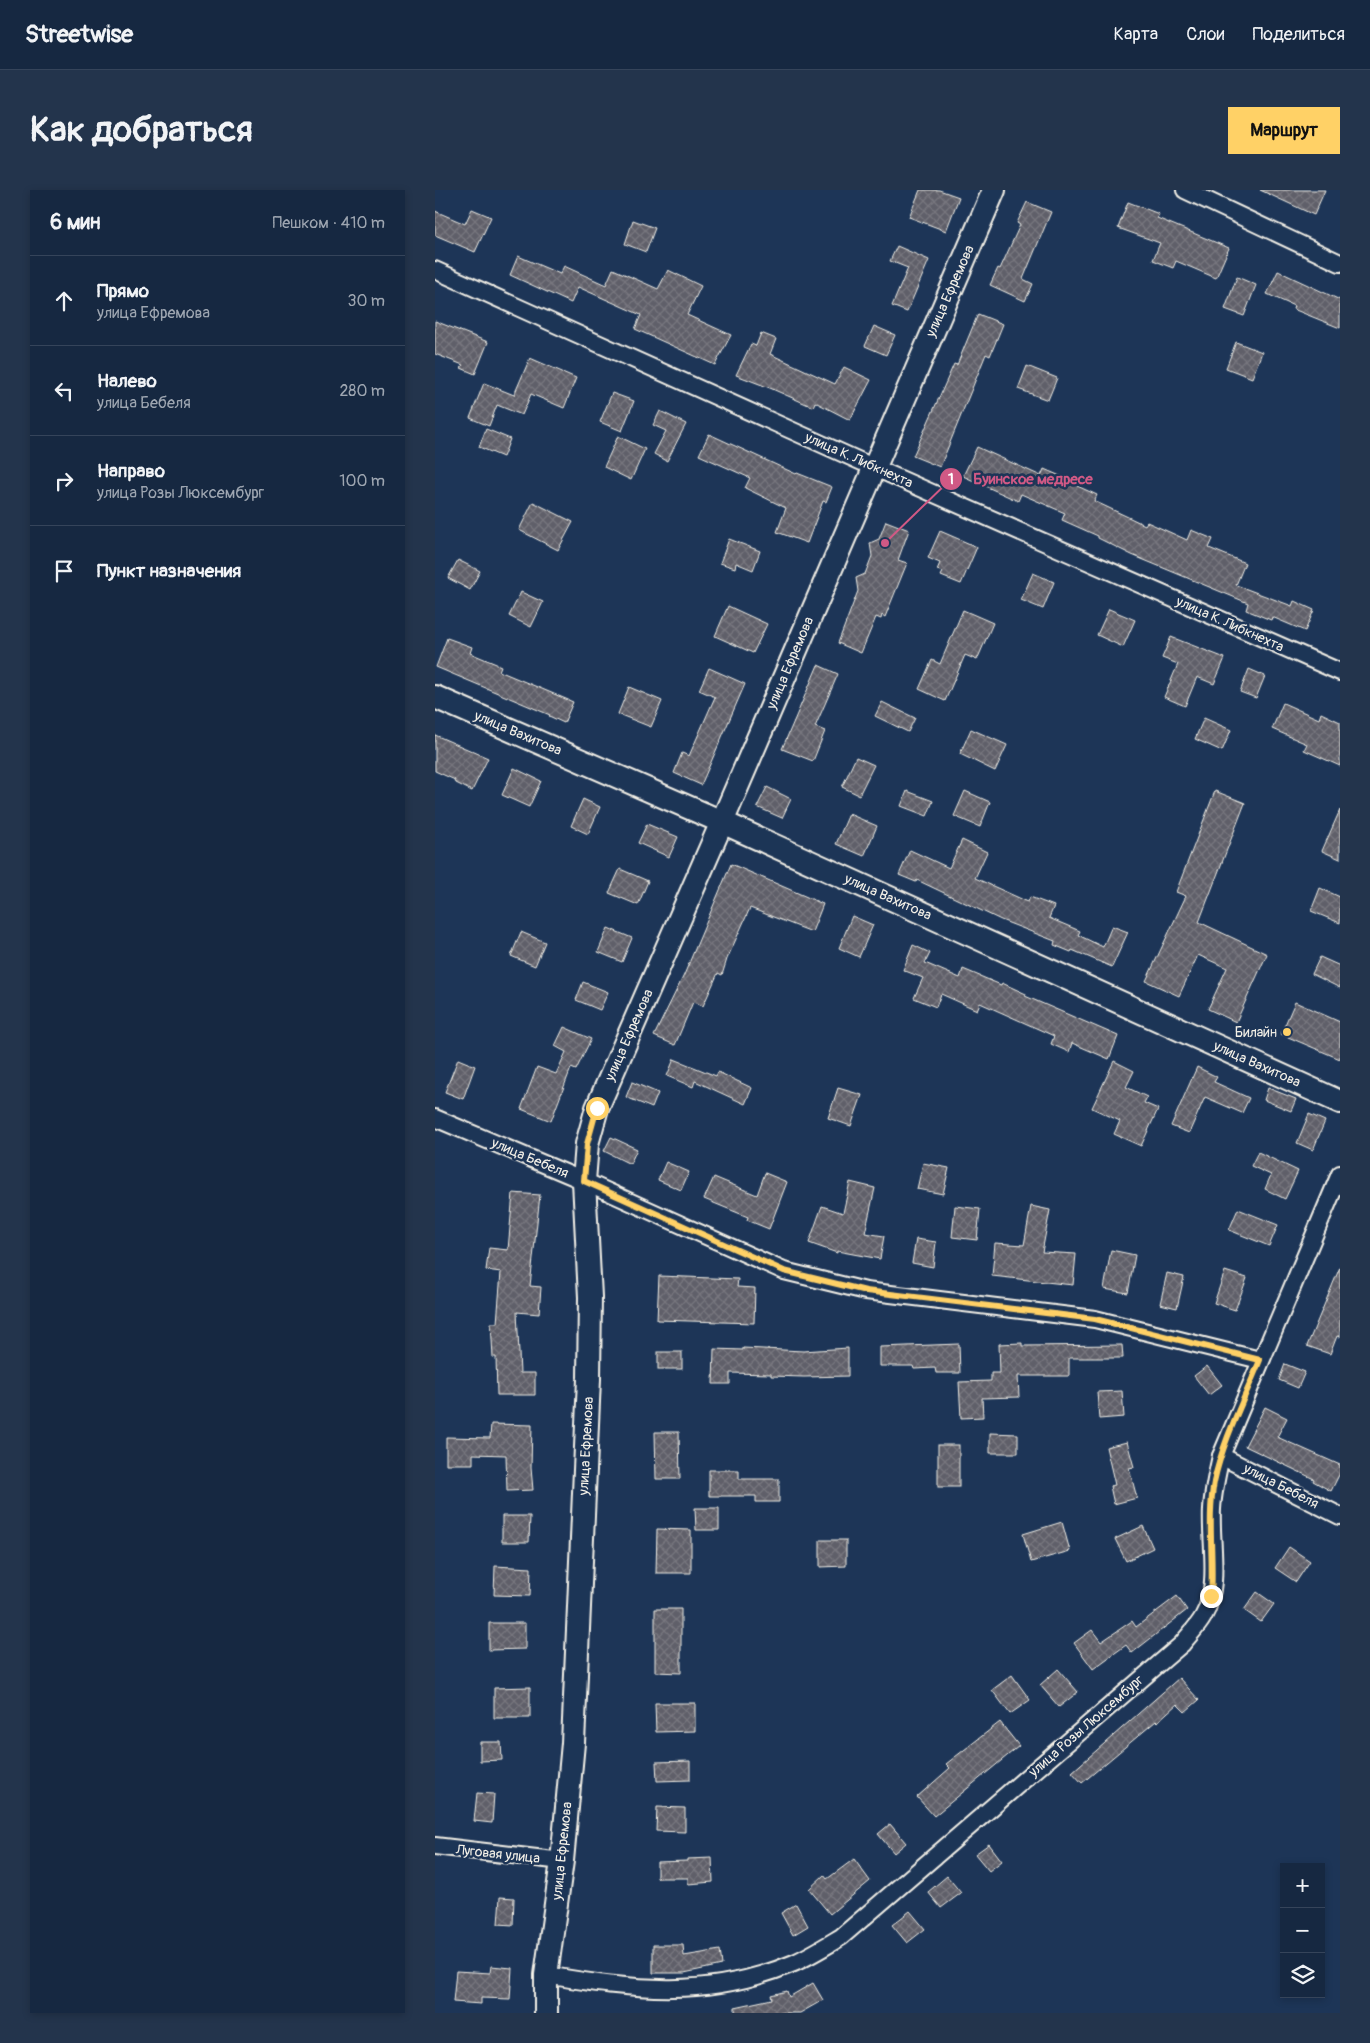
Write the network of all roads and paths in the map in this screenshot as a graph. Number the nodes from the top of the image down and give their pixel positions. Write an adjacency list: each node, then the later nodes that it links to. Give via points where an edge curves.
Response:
1 (994, 190): 5 (main road, улица Ефремова)
2 (1185, 190): 3 (street)
3 (1340, 263)
4 (435, 270): 5 (street, улица К. Либкнехта)
5 (873, 467): 6 (street, улица К. Либкнехта); 8 (main road, улица Ефремова)
6 (1340, 672)
7 (435, 697): 8 (main road, улица Вахитова)
8 (722, 822): 9 (main road, улица Вахитова); 12 (main road, улица Ефремова, via 597,1108 587,1144)
9 (1340, 1102)
10 (435, 1118): 12 (street, улица Бебеля)
11 (1340, 1174): 13 (street, улица Розы Люксембург)
12 (584, 1181): 13 (street, улица Бебеля, via 784,1271 866,1291 1095,1319); 17 (main road, улица Ефремова, via 590,1297 589,1379 573,1743)
13 (1260, 1360): 14 (street, улица Розы Люксембург)
14 (1221, 1456): 15 (street, улица Бебеля); 18 (street, улица Розы Люксембург, via 1212,1510 1211,1596 1203,1617 1182,1644 841,1937 795,1963 748,1980 695,1988 599,1984)
15 (1340, 1516)
16 (435, 1846): 17 (street, Луговая улица)
17 (562, 1861): 18 (main road, улица Ефремова)
18 (546, 1975): 19 (main road); 20 (main road)
19 (534, 2013)
20 (546, 2013)

